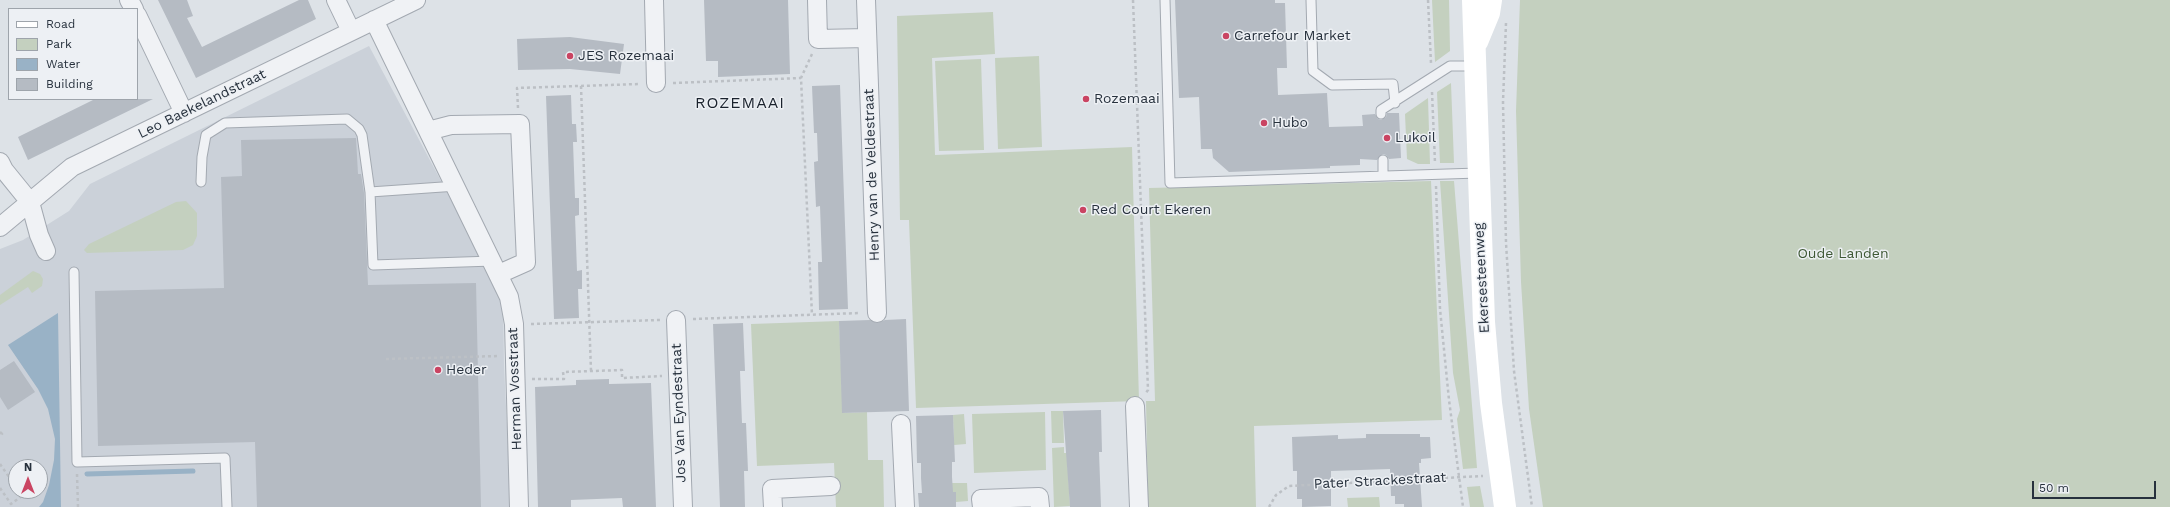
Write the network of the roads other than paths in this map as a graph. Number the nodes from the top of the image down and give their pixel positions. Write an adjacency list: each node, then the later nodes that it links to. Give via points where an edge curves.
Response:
1 (336, 0): 12 (street)
2 (416, 0): 11 (street, Leo Baekelandstraat)
3 (654, 0): 15 (street)
4 (817, 0): 13 (street, via 818,39)
5 (866, 0): 13 (street, Henry van de Veldestraat)
6 (1165, 0): 23 (lane, via 1170,183)
7 (1311, 0): 16 (lane, via 1313,70 1332,86 1393,84)
8 (1473, 0): 14 (main road, Ekersesteenweg)
9 (1491, 0): 14 (main road, Ekersesteenweg)
10 (138, 18): 17 (street)
11 (374, 20): 12 (street, Leo Baekelandstraat); 19 (street, Herman Vosstraat)
12 (351, 31): 17 (street, Leo Baekelandstraat)
13 (867, 38): 32 (street, Henry van de Veldestraat)
14 (1475, 57): 16 (lane, via 1450,66); 22 (main road, Ekersesteenweg)
15 (656, 83)
16 (1395, 103): 18 (lane, via 1381,110)
17 (184, 113): 27 (street, Leo Baekelandstraat, via 72,167)
18 (1381, 114)
19 (428, 131): 25 (street, Herman Vosstraat); 30 (street, via 451,125 520,124 526,262)
20 (1382, 160): 23 (lane)
21 (0, 162): 27 (street)
22 (1478, 173): 23 (lane); 45 (main road, Ekersesteenweg, via 1484,322 1491,403)
23 (1383, 176)
24 (201, 182): 26 (lane, via 206,135 225,122 347,120 359,129 362,135)
25 (456, 186): 26 (lane); 30 (street, Herman Vosstraat)
26 (370, 192): 30 (lane, via 373,265)
27 (30, 202): 28 (street, Leo Baekelandstraat); 29 (street)
28 (0, 227)
29 (46, 252)
30 (496, 267): 38 (street, Herman Vosstraat, via 509,297 514,324)
31 (74, 272): 37 (lane, via 77,462 225,458)
32 (877, 313)
33 (676, 320): 39 (street, Jos Van Eyndestraat)
34 (1135, 406): 44 (street)
35 (901, 424): 41 (street)
36 (831, 486): 40 (street, via 772,489)
37 (227, 507)
38 (519, 507)
39 (683, 507)
40 (773, 507)
41 (905, 507)
42 (982, 507): 43 (street, via 982,499 1040,497)
43 (1040, 507)
44 (1139, 507)
45 (1505, 507)

